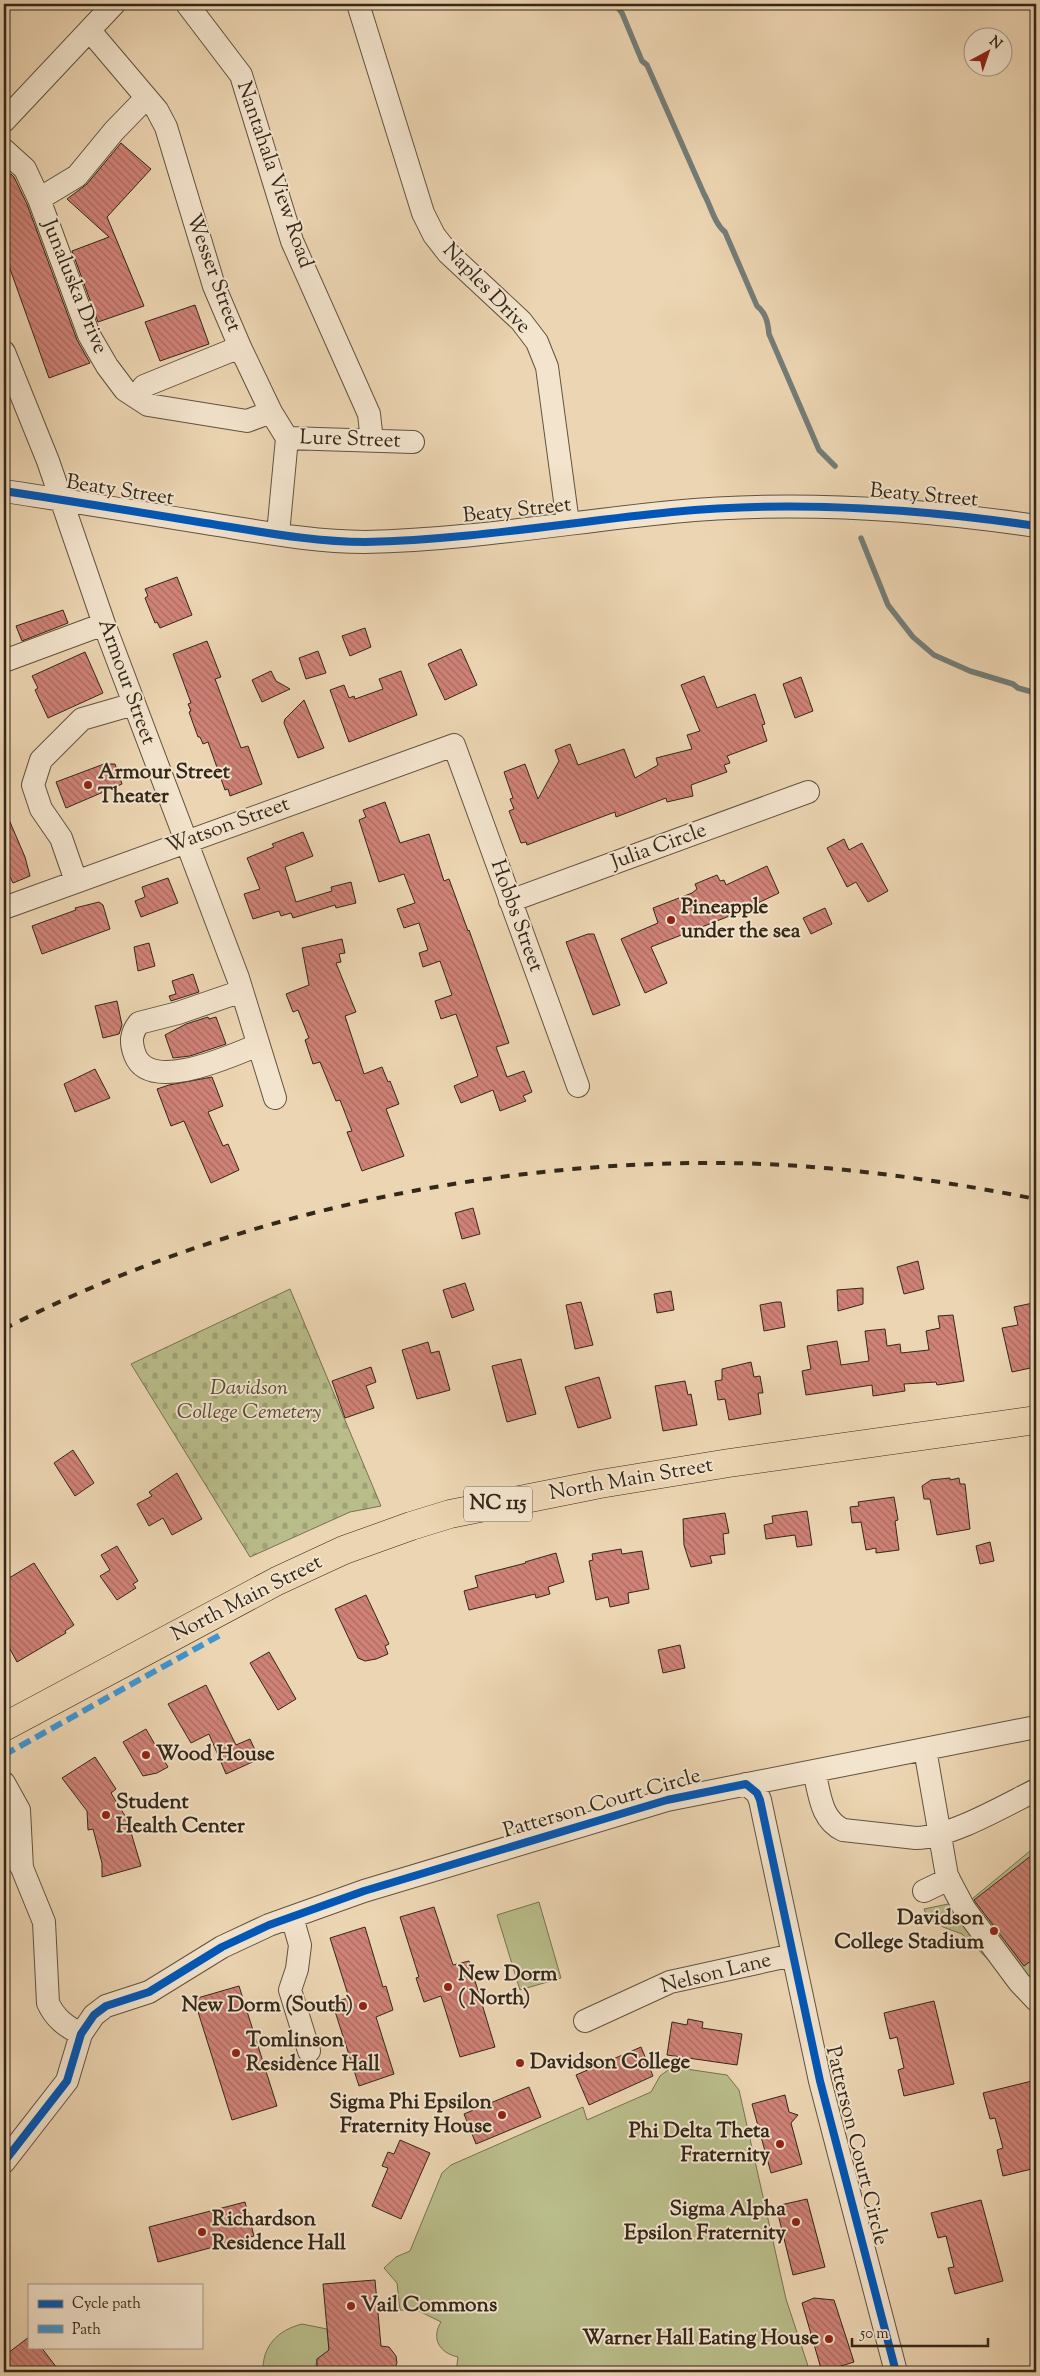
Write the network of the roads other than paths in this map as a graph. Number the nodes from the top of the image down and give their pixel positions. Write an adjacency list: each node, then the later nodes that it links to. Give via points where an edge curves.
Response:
1 (114, 4): 4 (street)
2 (187, 4): 14 (street, Nantahala View Road, via 241,75 292,241 369,414)
3 (358, 4): 18 (street, Naples Drive, via 423,213 434,235 448,253 521,320 537,342 548,366)
4 (90, 31): 5 (street, Wesser Street); 6 (street)
5 (146, 98): 8 (street, via 77,176); 9 (street, Wesser Street, via 166,127 214,286)
6 (4, 121)
7 (4, 150): 8 (street, Junaluska Drive, via 25,169)
8 (39, 199): 11 (street, Junaluska Drive, via 89,335 125,390)
9 (240, 347): 11 (street, via 144,386); 12 (street, Wesser Street)
10 (4, 352): 17 (street, Armour Street)
11 (136, 397): 12 (street, Junaluska Drive, via 148,405 247,421)
12 (271, 412): 13 (street, Wesser Street)
13 (287, 438): 14 (street, Lure Street); 20 (street)
14 (372, 441): 15 (street, Lure Street)
15 (414, 442)
16 (4, 491): 17 (street, Beaty Street)
17 (62, 500): 20 (street, Beaty Street); 21 (street, Armour Street)
18 (568, 523): 19 (street, Beaty Street, via 710,509 815,506 898,510); 20 (street, Beaty Street, via 365,542)
19 (1036, 526)
20 (278, 534)
21 (104, 624): 22 (street); 23 (street, Armour Street)
22 (4, 661)
23 (134, 704): 26 (street, Armour Street); 27 (street, via 82,719 51,748 38,768 33,785 41,810 61,838)
24 (454, 745): 26 (street, Watson Street); 28 (street, Hobbs Street)
25 (808, 792): 28 (street, Julia Circle)
26 (186, 841): 27 (street, Watson Street); 30 (street, Armour Street)
27 (76, 881): 29 (street, Watson Street)
28 (510, 900): 32 (street, Hobbs Street)
29 (4, 908)
30 (242, 991): 31 (street, Armour Street); 31 (street, via 178,1013 139,1022 132,1032 132,1046 136,1058 148,1068 186,1071)
31 (258, 1045): 33 (street, Armour Street)
32 (578, 1086)
33 (275, 1098)
34 (1036, 1420): 36 (main road, North Main Street / NC 115, via 729,1463 600,1484 450,1514 344,1550 276,1581)
35 (1036, 1726): 37 (street)
36 (4, 1727)
37 (925, 1749): 38 (street); 42 (street)
38 (814, 1772): 40 (street); 42 (street, via 823,1807 835,1826 843,1830 916,1838)
39 (4, 1783): 44 (street, via 19,1810)
40 (746, 1784): 47 (street, Patterson Court Circle, via 667,1800); 48 (street, Patterson Court Circle, via 760,1800)
41 (1036, 1790): 42 (street)
42 (939, 1834): 45 (street)
43 (4, 1840): 44 (street)
44 (22, 1868): 51 (street, via 44,1922 48,2003 63,2024)
45 (949, 1879): 46 (street); 49 (street, via 964,1908)
46 (924, 1891)
47 (292, 1917): 51 (street, Patterson Court Circle, via 222,1947 149,1992 106,2006 94,2015); 52 (street, via 300,1944 290,1990)
48 (793, 1955): 50 (street, Nelson Lane, via 670,1982); 54 (street, Patterson Court Circle, via 820,2081)
49 (1036, 2000)
50 (585, 2021)
51 (81, 2034): 53 (street, via 68,2081)
52 (309, 2051)
53 (4, 2162)
54 (896, 2372)

